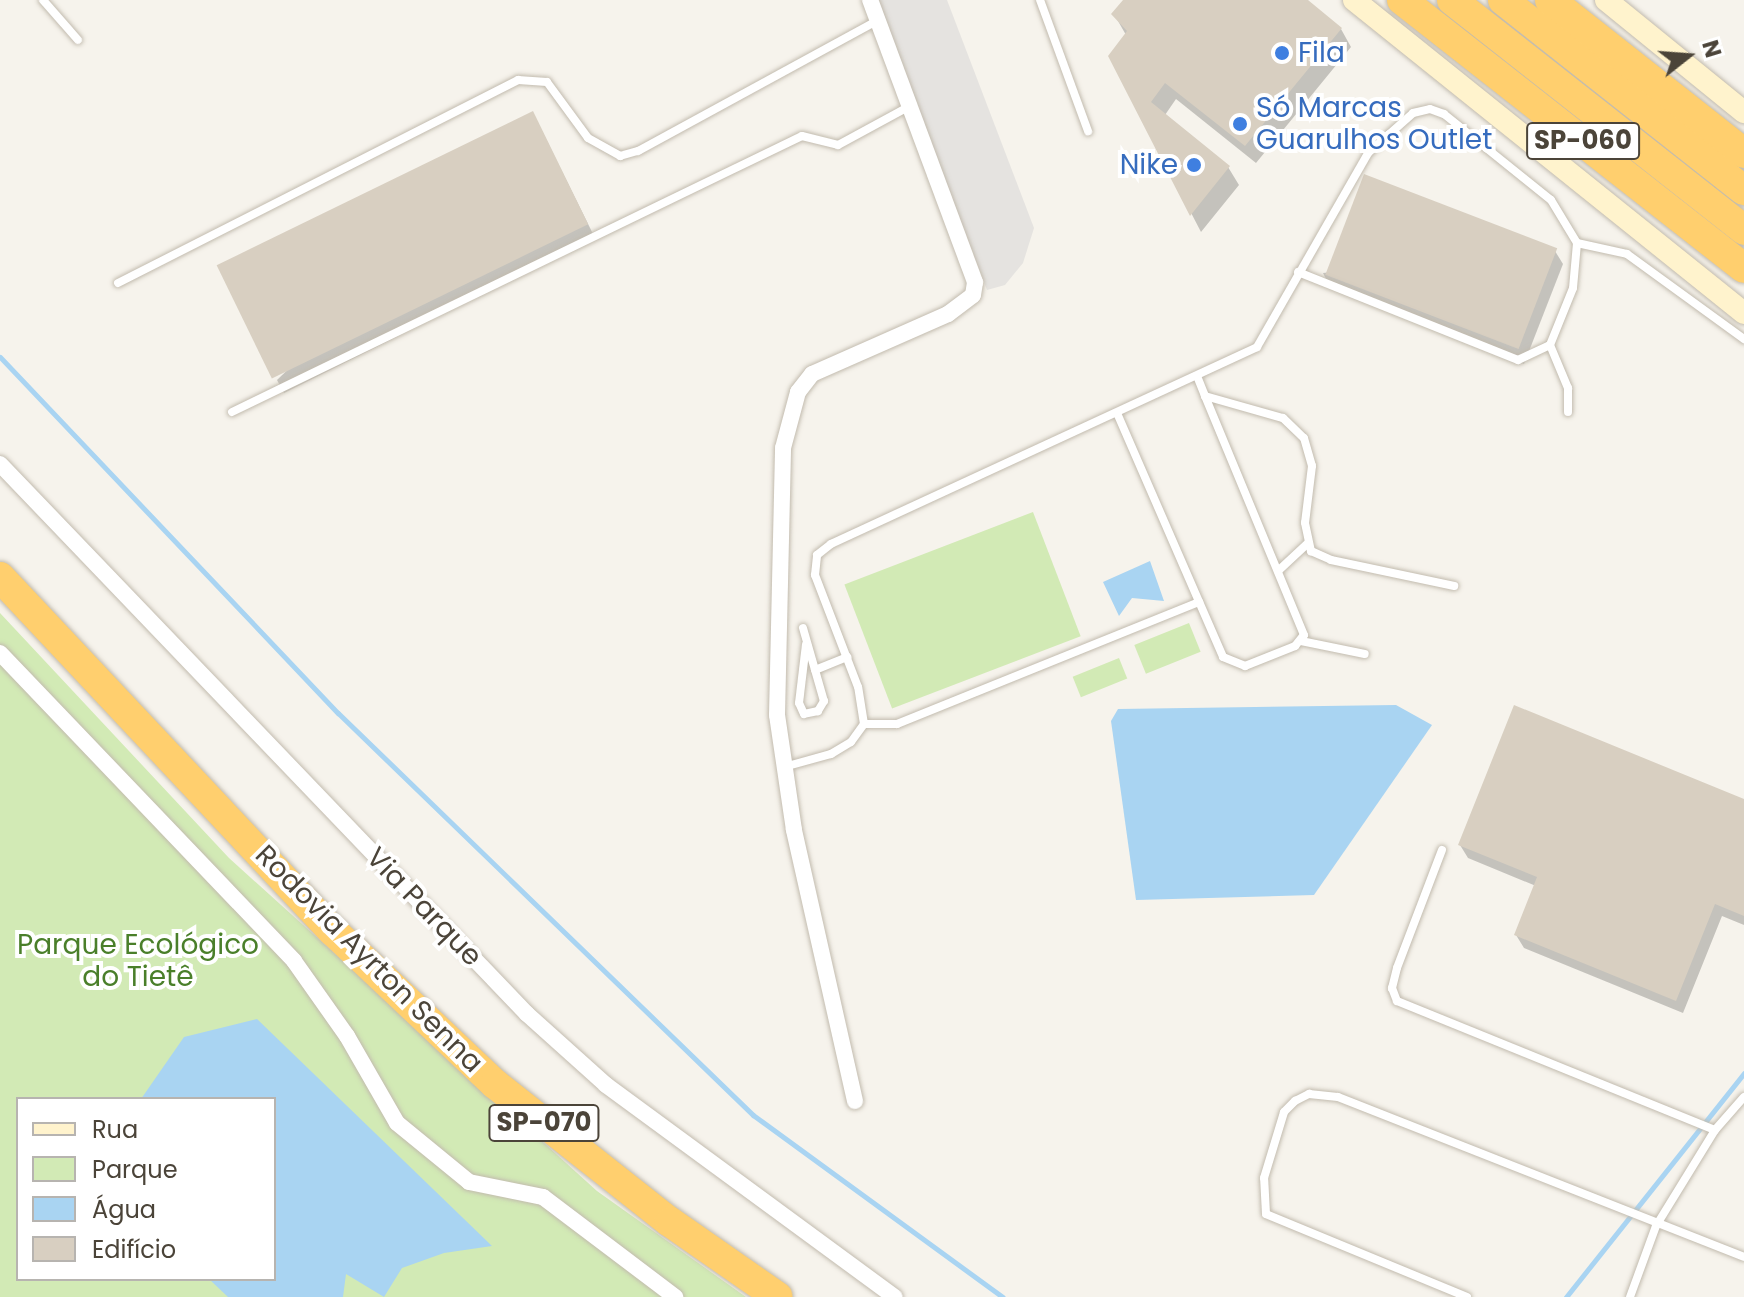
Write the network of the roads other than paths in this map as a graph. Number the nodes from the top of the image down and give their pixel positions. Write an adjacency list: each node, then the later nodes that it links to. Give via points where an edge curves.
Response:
1 (43, 0): 11 (lane)
2 (870, 0): 10 (street)
3 (1040, 0): 14 (lane)
4 (1354, 0): 22 (main road)
5 (1402, 0): 19 (highway, SP-060)
6 (1452, 0): 17 (highway, SP-060)
7 (1503, 0): 16 (highway, SP-060)
8 (1550, 0): 15 (highway, SP-060)
9 (1606, 0): 13 (main road)
10 (878, 20): 12 (street); 21 (lane, via 620,156 588,138 547,82 518,80)
11 (78, 40)
12 (910, 105): 27 (lane, via 838,145 802,136); 44 (street, via 975,282 973,295 948,314 829,362 798,392 783,448 777,715)
13 (1744, 112)
14 (1088, 131)
15 (1744, 153)
16 (1744, 190)
17 (1744, 230)
18 (1577, 243): 20 (lane, via 1551,200 1514,167 1444,114 1421,109 1368,153); 23 (lane, via 1627,254); 24 (lane, via 1573,288)
19 (1744, 268)
20 (1298, 272): 24 (lane, via 1518,360); 25 (lane, via 1257,347)
21 (118, 283)
22 (1744, 313)
23 (1744, 339)
24 (1550, 345): 28 (lane, via 1568,388)
25 (1197, 376): 26 (lane); 29 (lane)
26 (1205, 396): 31 (lane, via 1283,418 1304,438 1312,466); 32 (lane)
27 (232, 412)
28 (1568, 412)
29 (1117, 413): 35 (lane); 41 (lane, via 823,549 815,559 815,575)
30 (0, 464): 53 (street, Via Parque, via 527,1014 606,1085)
31 (1307, 544): 32 (lane); 34 (lane, via 1331,560)
32 (1278, 571): 37 (lane, via 1302,627)
33 (0, 577): 52 (highway, Rodovia Ayrton Senna / SP-070, via 333,931 495,1084 670,1222)
34 (1454, 586)
35 (1199, 602): 37 (lane, via 1223,657 1236,667); 43 (lane, via 897,724)
36 (803, 628): 38 (lane)
37 (1301, 641): 40 (lane)
38 (806, 644): 42 (lane); 42 (lane, via 799,703 804,714 818,711 824,701)
39 (0, 653): 51 (street, via 294,961 341,1027 397,1123 469,1182 543,1197)
40 (1365, 654)
41 (847, 657): 42 (lane); 43 (lane, via 864,706)
42 (815, 670)
43 (864, 724): 44 (lane, via 851,742 831,754)
44 (784, 767): 47 (street)
45 (1442, 850): 48 (lane, via 1397,968 1392,988 1397,1001)
46 (1744, 1097): 48 (lane)
47 (855, 1101)
48 (1715, 1130): 49 (lane)
49 (1656, 1226): 50 (lane); 54 (lane, via 1338,1097 1309,1094 1295,1101 1284,1112 1264,1178 1266,1214); 55 (lane)
50 (1744, 1257)
51 (675, 1297)
52 (778, 1297)
53 (895, 1297)
54 (1467, 1297)
55 (1630, 1297)

